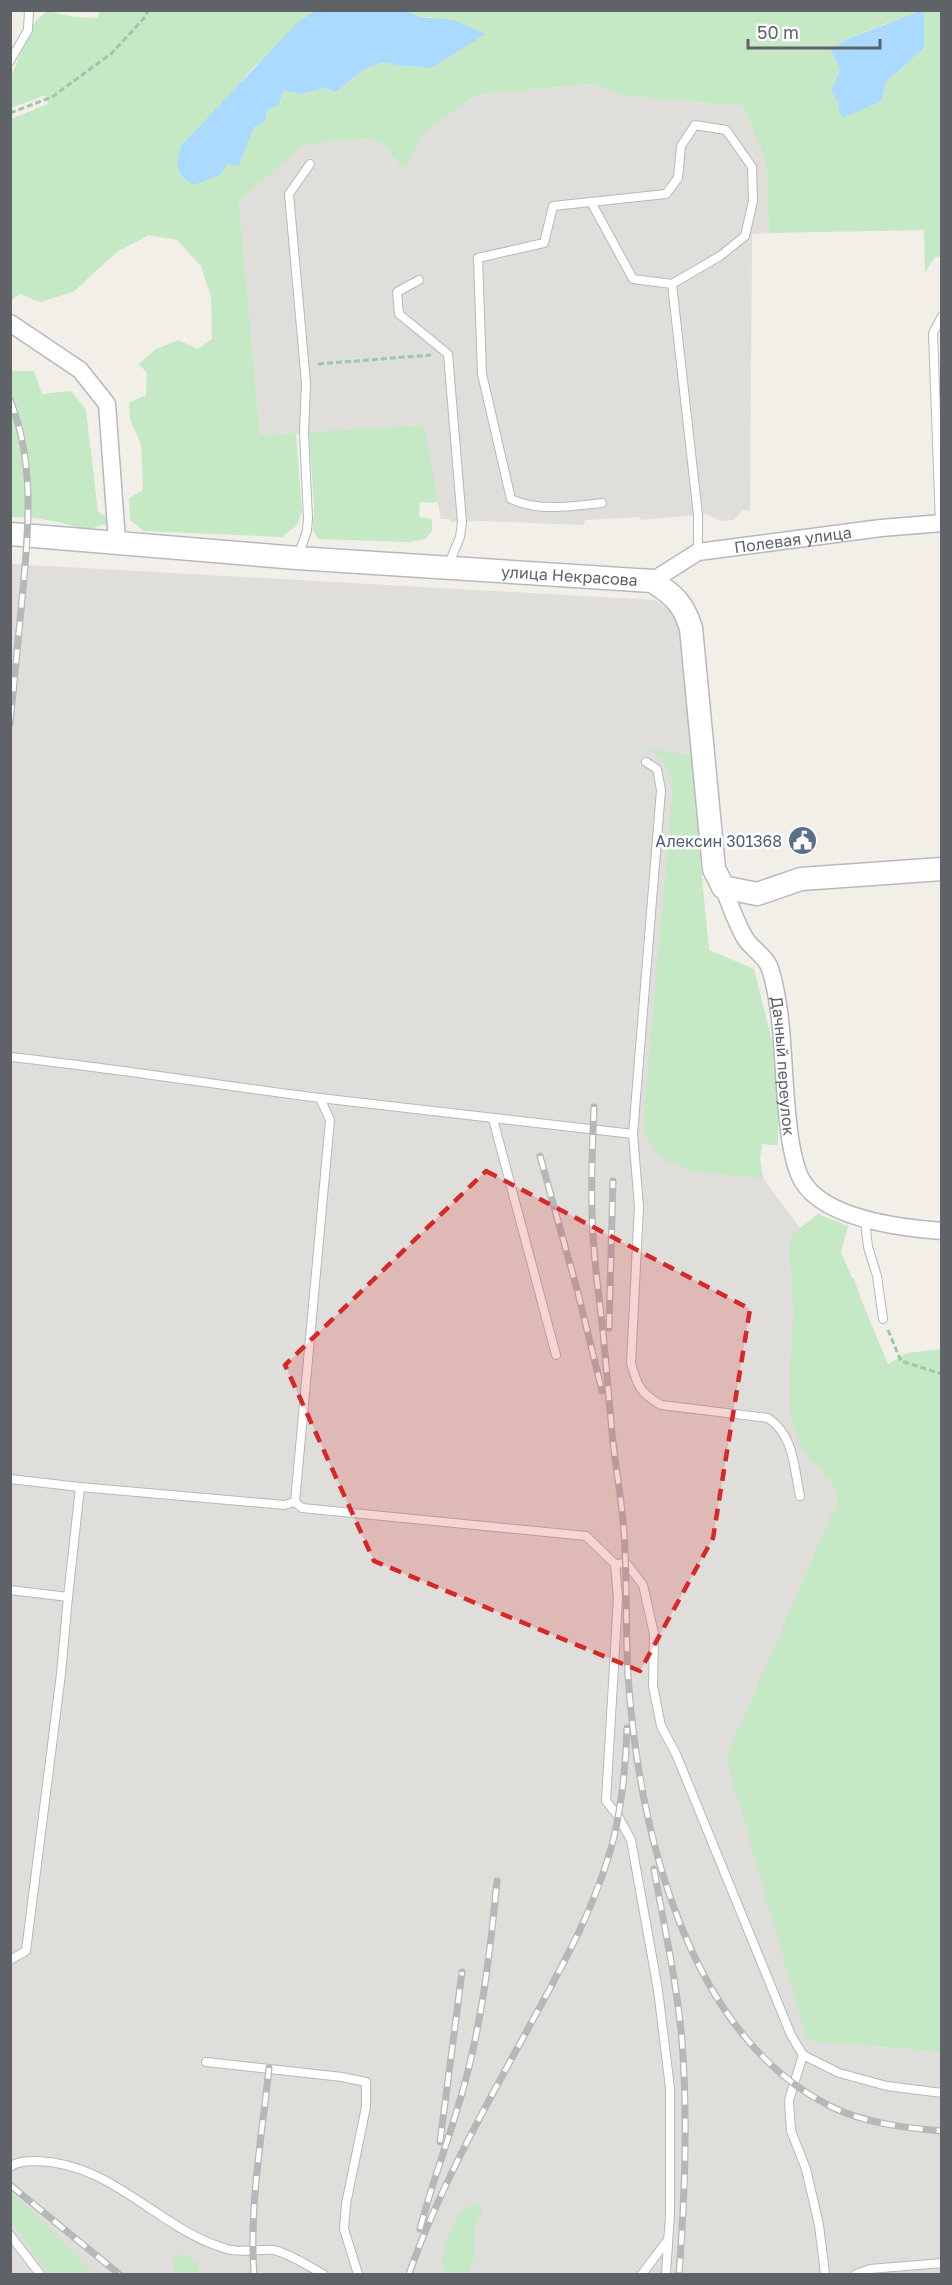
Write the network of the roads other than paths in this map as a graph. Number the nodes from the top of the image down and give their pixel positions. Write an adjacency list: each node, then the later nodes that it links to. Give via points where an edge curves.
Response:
1 (28, 10): 2 (lane, via 28,30)
2 (10, 61)
3 (310, 164): 14 (lane, via 289,194 306,383 308,518)
4 (591, 202): 6 (lane, via 633,279); 6 (lane, via 666,194 678,178 681,146 694,125 726,129 752,167 753,201 745,236); 9 (lane, via 553,206 544,243 478,258 482,374 511,499 524,506)
5 (419, 280): 15 (lane, via 398,292 399,314 448,354 462,522)
6 (672, 284): 13 (lane, via 698,515)
7 (942, 316): 10 (lane, via 933,333)
8 (10, 323): 12 (street, via 80,370 107,404)
9 (602, 503)
10 (941, 524): 13 (street, Полевая улица)
11 (10, 534): 12 (main road, улица Некрасова)
12 (117, 541): 14 (main road, улица Некрасова)
13 (698, 552): 16 (street, Полевая улица)
14 (297, 558): 15 (main road, улица Некрасова)
15 (448, 566): 16 (main road, улица Некрасова)
16 (652, 581): 19 (main road, улица Некрасова, via 673,594 686,610 691,628 714,869)
17 (646, 762): 23 (lane, via 657,770 661,790)
18 (942, 868): 19 (main road, via 801,879 757,894)
19 (723, 887): 24 (street, Дачный переулок, via 745,939 768,964 781,1021 790,1136 803,1183 824,1202)
20 (10, 1057): 21 (lane)
21 (320, 1098): 22 (lane); 31 (lane, via 330,1120)
22 (493, 1119): 23 (lane); 27 (lane)
23 (633, 1134): 30 (lane, via 639,1206 631,1363 637,1385 661,1405 768,1418 777,1424 789,1442)
24 (865, 1220): 25 (street, Дачный переулок); 26 (lane)
25 (942, 1230)
26 (883, 1319)
27 (556, 1355)
28 (10, 1479): 29 (lane)
29 (80, 1487): 31 (lane, via 284,1505); 34 (lane)
30 (800, 1496)
31 (295, 1502): 32 (lane, via 302,1508 586,1536)
32 (615, 1564): 36 (lane, via 626,1563 643,1585 654,1634 653,1686 662,1726 791,2036); 41 (lane, via 618,1598 606,1801 631,1840 658,1990 670,2088)
33 (10, 1590): 34 (lane)
34 (68, 1597): 35 (lane, via 26,1951)
35 (10, 1960)
36 (803, 2055): 38 (lane, via 839,2073 887,2086); 48 (lane, via 789,2100 791,2132 806,2169)
37 (206, 2062): 45 (lane, via 366,2082 366,2108 344,2229)
38 (942, 2093)
39 (10, 2166): 44 (lane, via 49,2162 102,2177 197,2236 230,2250 277,2250)
40 (10, 2235): 43 (lane)
41 (668, 2240): 46 (lane); 47 (lane)
42 (942, 2263): 49 (lane, via 870,2269)
43 (40, 2274)
44 (323, 2274)
45 (358, 2274)
46 (642, 2274)
47 (666, 2274)
48 (825, 2274)
49 (856, 2274)

